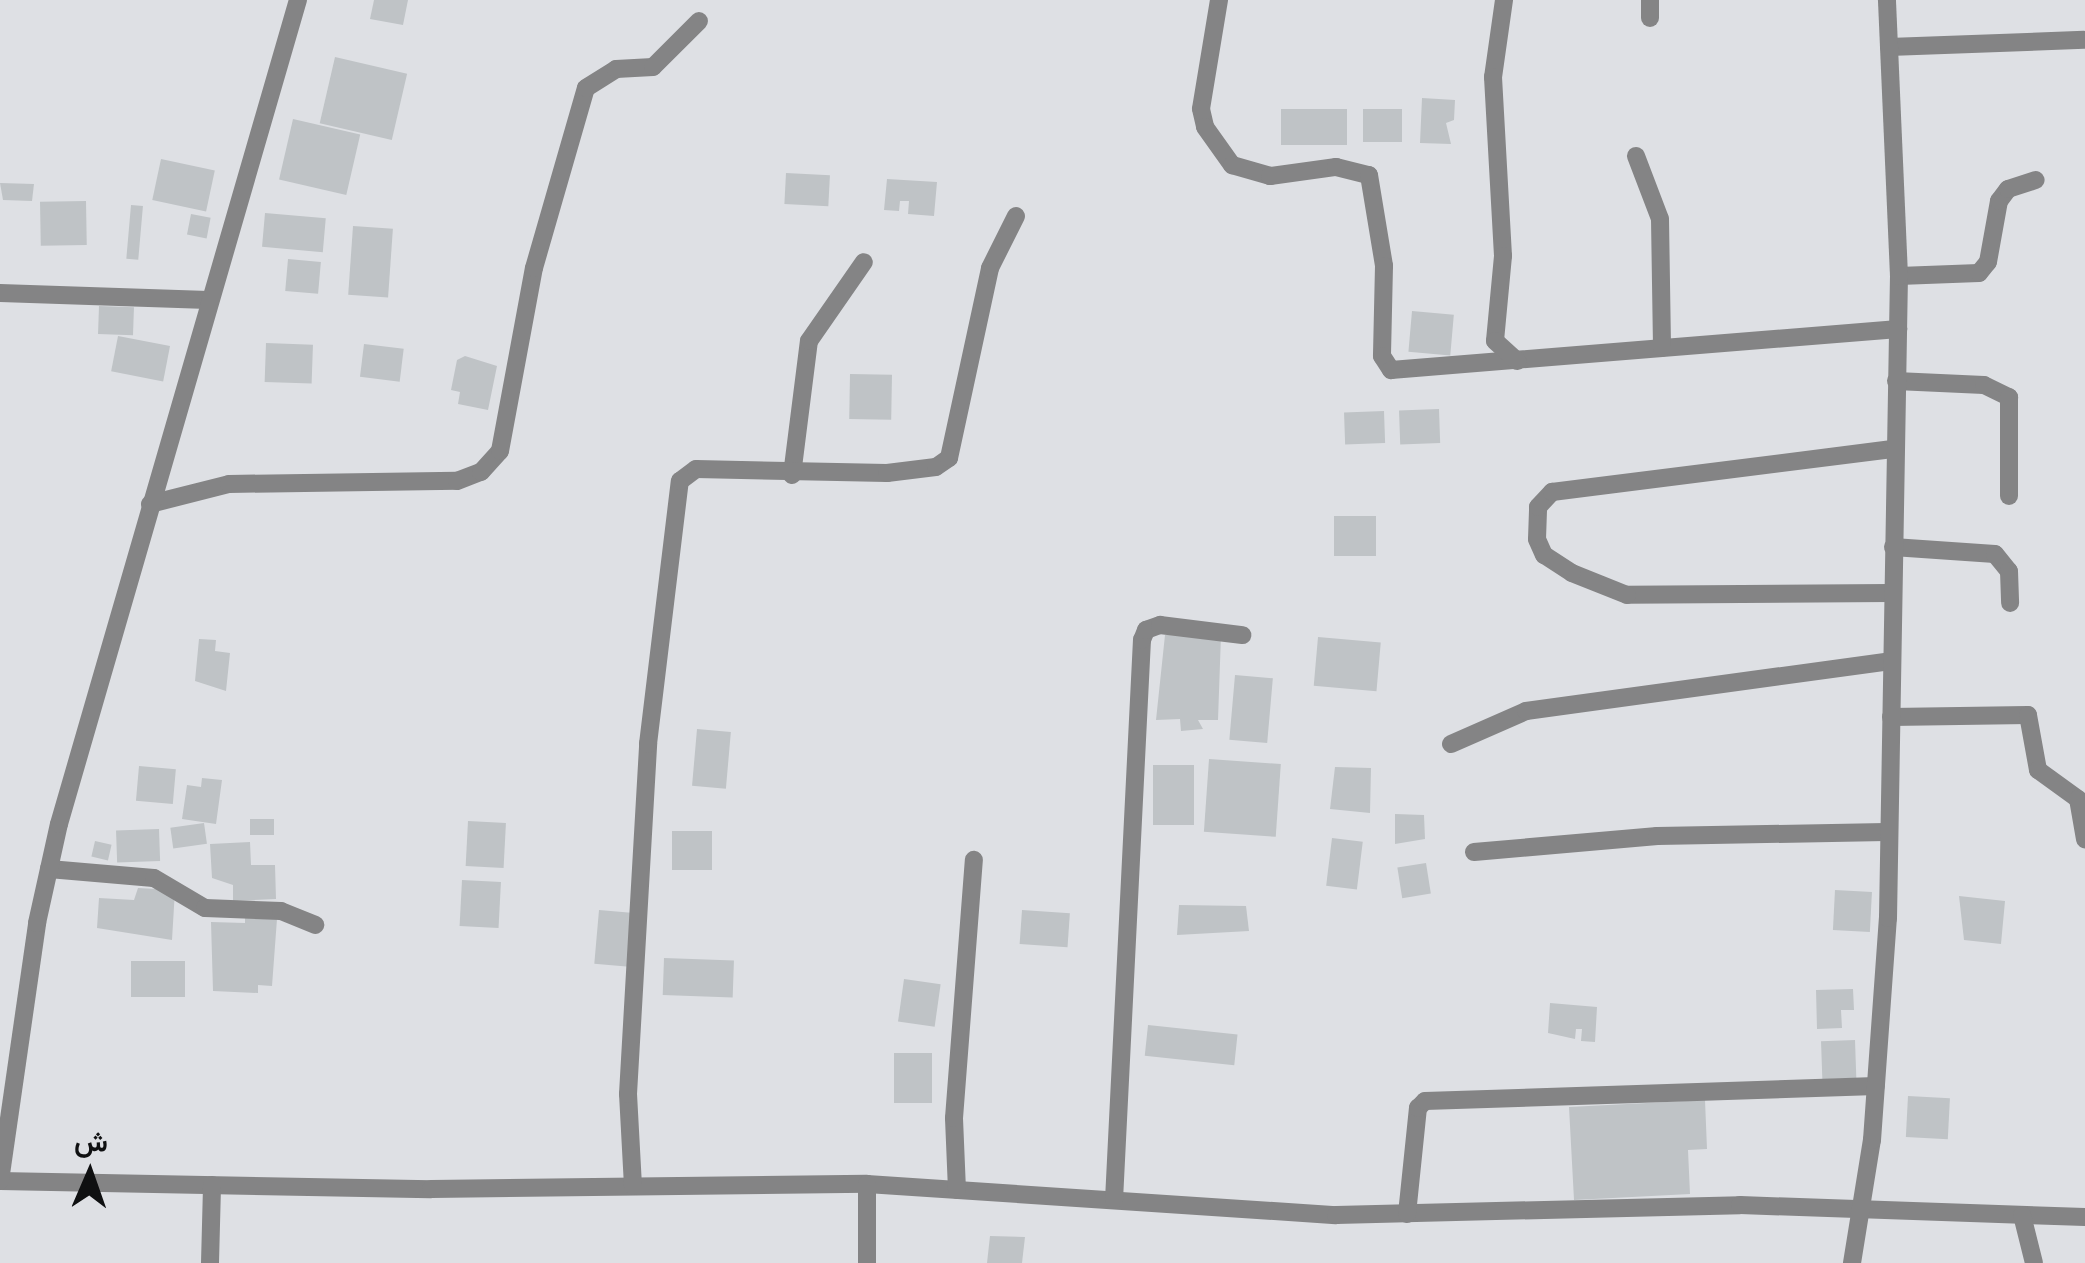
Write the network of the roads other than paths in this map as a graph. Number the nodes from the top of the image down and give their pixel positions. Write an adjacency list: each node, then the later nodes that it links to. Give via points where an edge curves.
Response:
1 (298, 0): 14 (street)
2 (1219, 0): 17 (street, via 1201,109 1205,126 1232,165 1270,176 1336,167 1369,175 1384,266 1386,364 1399,373)
3 (1504, 0): 17 (street, via 1493,77 1503,256 1494,341)
4 (1887, 0): 7 (street)
5 (699, 21): 22 (street, via 653,66 599,75 581,98 534,268 500,451 482,472 456,481 228,484)
6 (2084, 40): 7 (street)
7 (1889, 46): 12 (street)
8 (1636, 156): 16 (street, via 1660,219)
9 (2036, 180): 12 (street, via 2008,189 1999,200 1988,262 1979,273)
10 (1016, 216): 20 (street, via 990,268 949,458 936,467 886,474)
11 (864, 262): 20 (street, via 809,341)
12 (1899, 276): 15 (street)
13 (0, 292): 14 (street)
14 (208, 300): 22 (street)
15 (1898, 329): 16 (street); 18 (street)
16 (1662, 348): 17 (street)
17 (1517, 362)
18 (1896, 381): 19 (street); 21 (street, via 1984,385 2010,397)
19 (1894, 448): 23 (street); 24 (street, via 1552,492 1538,507 1537,539 1544,556 1627,595)
20 (792, 475): 40 (street, via 696,469 680,481 648,744 628,1094)
21 (2009, 496)
22 (150, 504): 34 (street)
23 (1893, 547): 24 (street); 25 (street, via 1995,554 2009,571)
24 (1890, 593): 27 (street)
25 (2010, 603)
26 (1242, 635): 42 (street, via 1160,625 1146,630 1142,640)
27 (1890, 660): 28 (street); 29 (street, via 1526,711)
28 (1890, 717): 30 (street); 31 (street, via 2028,715 2038,770 2078,799)
29 (1450, 744)
30 (1886, 832): 32 (street, via 1657,836); 36 (street, via 1888,918)
31 (2085, 839)
32 (1474, 852)
33 (974, 860): 41 (street, via 954,1118)
34 (49, 869): 35 (street, via 154,878 205,908 281,911); 37 (street)
35 (315, 925)
36 (1876, 1086): 43 (street); 44 (street, via 1425,1101 1418,1108)
37 (0, 1181): 39 (street)
38 (866, 1184): 40 (street); 41 (street); 48 (street)
39 (212, 1185): 40 (street); 47 (street)
40 (633, 1186)
41 (957, 1190): 42 (street)
42 (1114, 1200): 44 (street)
43 (1862, 1209): 44 (street, via 1740,1205); 45 (street); 49 (street)
44 (1407, 1214)
45 (2022, 1215): 46 (street); 50 (street)
46 (2085, 1216)
47 (210, 1263)
48 (867, 1263)
49 (1852, 1263)
50 (2034, 1263)

